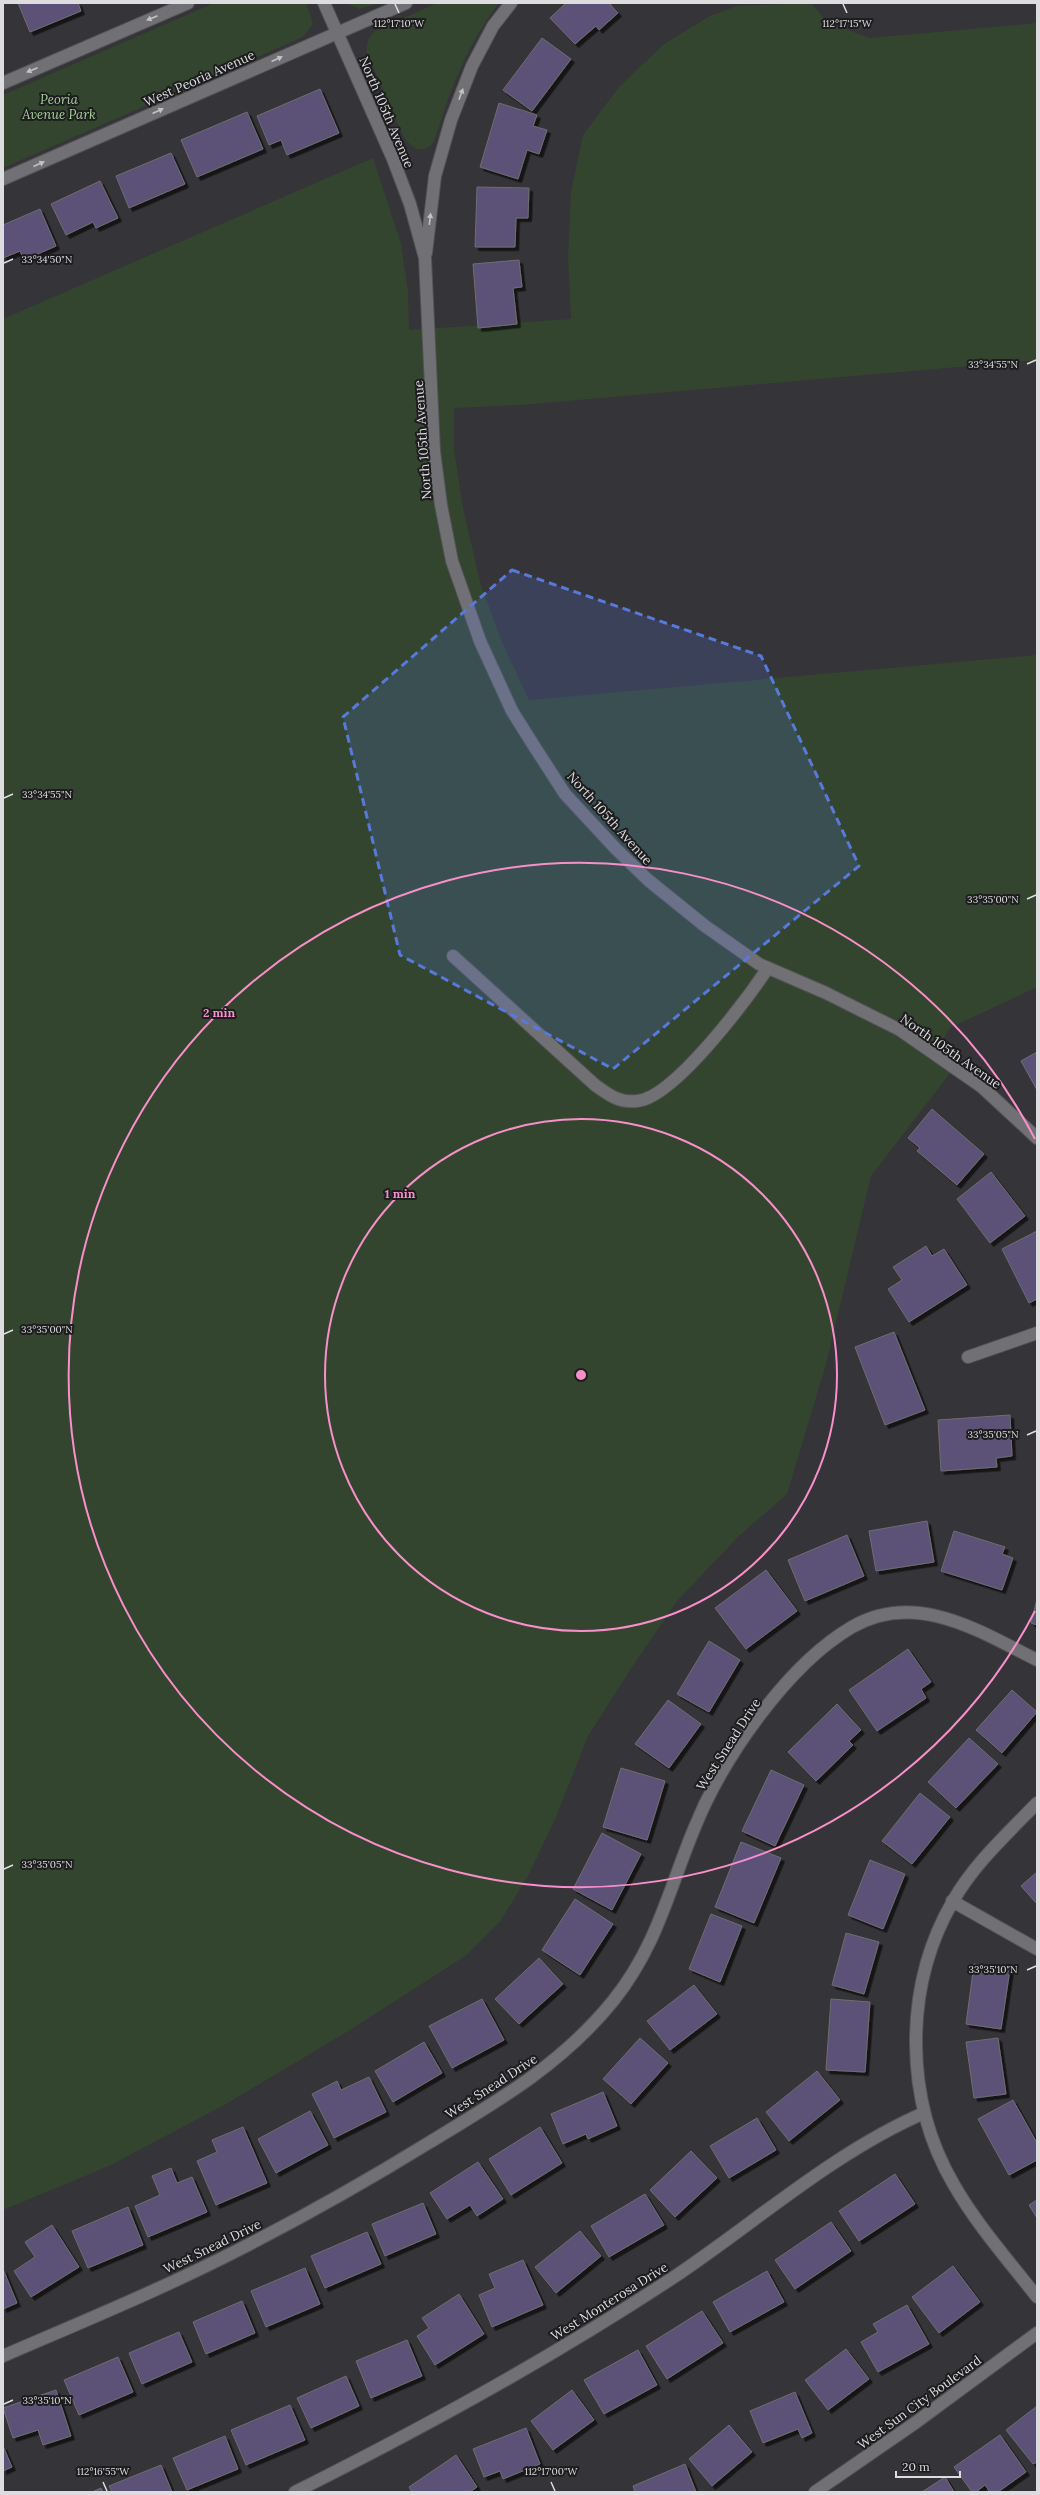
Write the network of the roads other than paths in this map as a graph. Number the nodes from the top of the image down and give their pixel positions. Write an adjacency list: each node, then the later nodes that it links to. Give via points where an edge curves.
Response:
1 (188, 3): 6 (street, one-way to 6)
2 (324, 3): 5 (street, North 105th Avenue)
3 (406, 3): 5 (street, West Peoria Avenue)
4 (511, 3): 8 (street, North 105th Avenue, one-way to 4, via 435,176 451,120 472,66 493,26)
5 (337, 33): 7 (street, West Peoria Avenue, one-way to 5); 8 (street, North 105th Avenue, via 393,159 410,204)
6 (3, 83)
7 (3, 179)
8 (425, 258): 10 (street, North 105th Avenue, via 434,451 441,505 458,582 498,682 565,794 616,849 648,880 705,926)
9 (453, 956): 10 (street, via 595,1086 614,1098 625,1101 638,1101 657,1093 686,1068 746,1000)
10 (768, 968): 11 (street, North 105th Avenue, via 826,993 900,1030 982,1087)
11 (1037, 1138)
12 (1037, 1333): 13 (street)
13 (968, 1357)
14 (1037, 1660): 21 (street, West Snead Drive, via 962,1623 936,1615 907,1611 881,1616 856,1625 832,1640 811,1656 787,1682 749,1732 717,1782 695,1827 661,1920 640,1964 612,2002 577,2040 539,2073 382,2171 245,2246 144,2295)
15 (1037, 1803): 16 (street, via 974,1869)
16 (952, 1902): 17 (street); 18 (street, via 938,1931 920,1986 916,2060)
17 (1037, 1950)
18 (924, 2113): 19 (street, via 953,2185 972,2214); 22 (street, West Monterosa Drive, via 889,2128 858,2147 708,2255 550,2354 427,2426)
19 (1037, 2297)
20 (1037, 2333): 23 (street, West Sun City Boulevard, via 915,2423)
21 (3, 2356)
22 (295, 2492)
23 (815, 2492)

